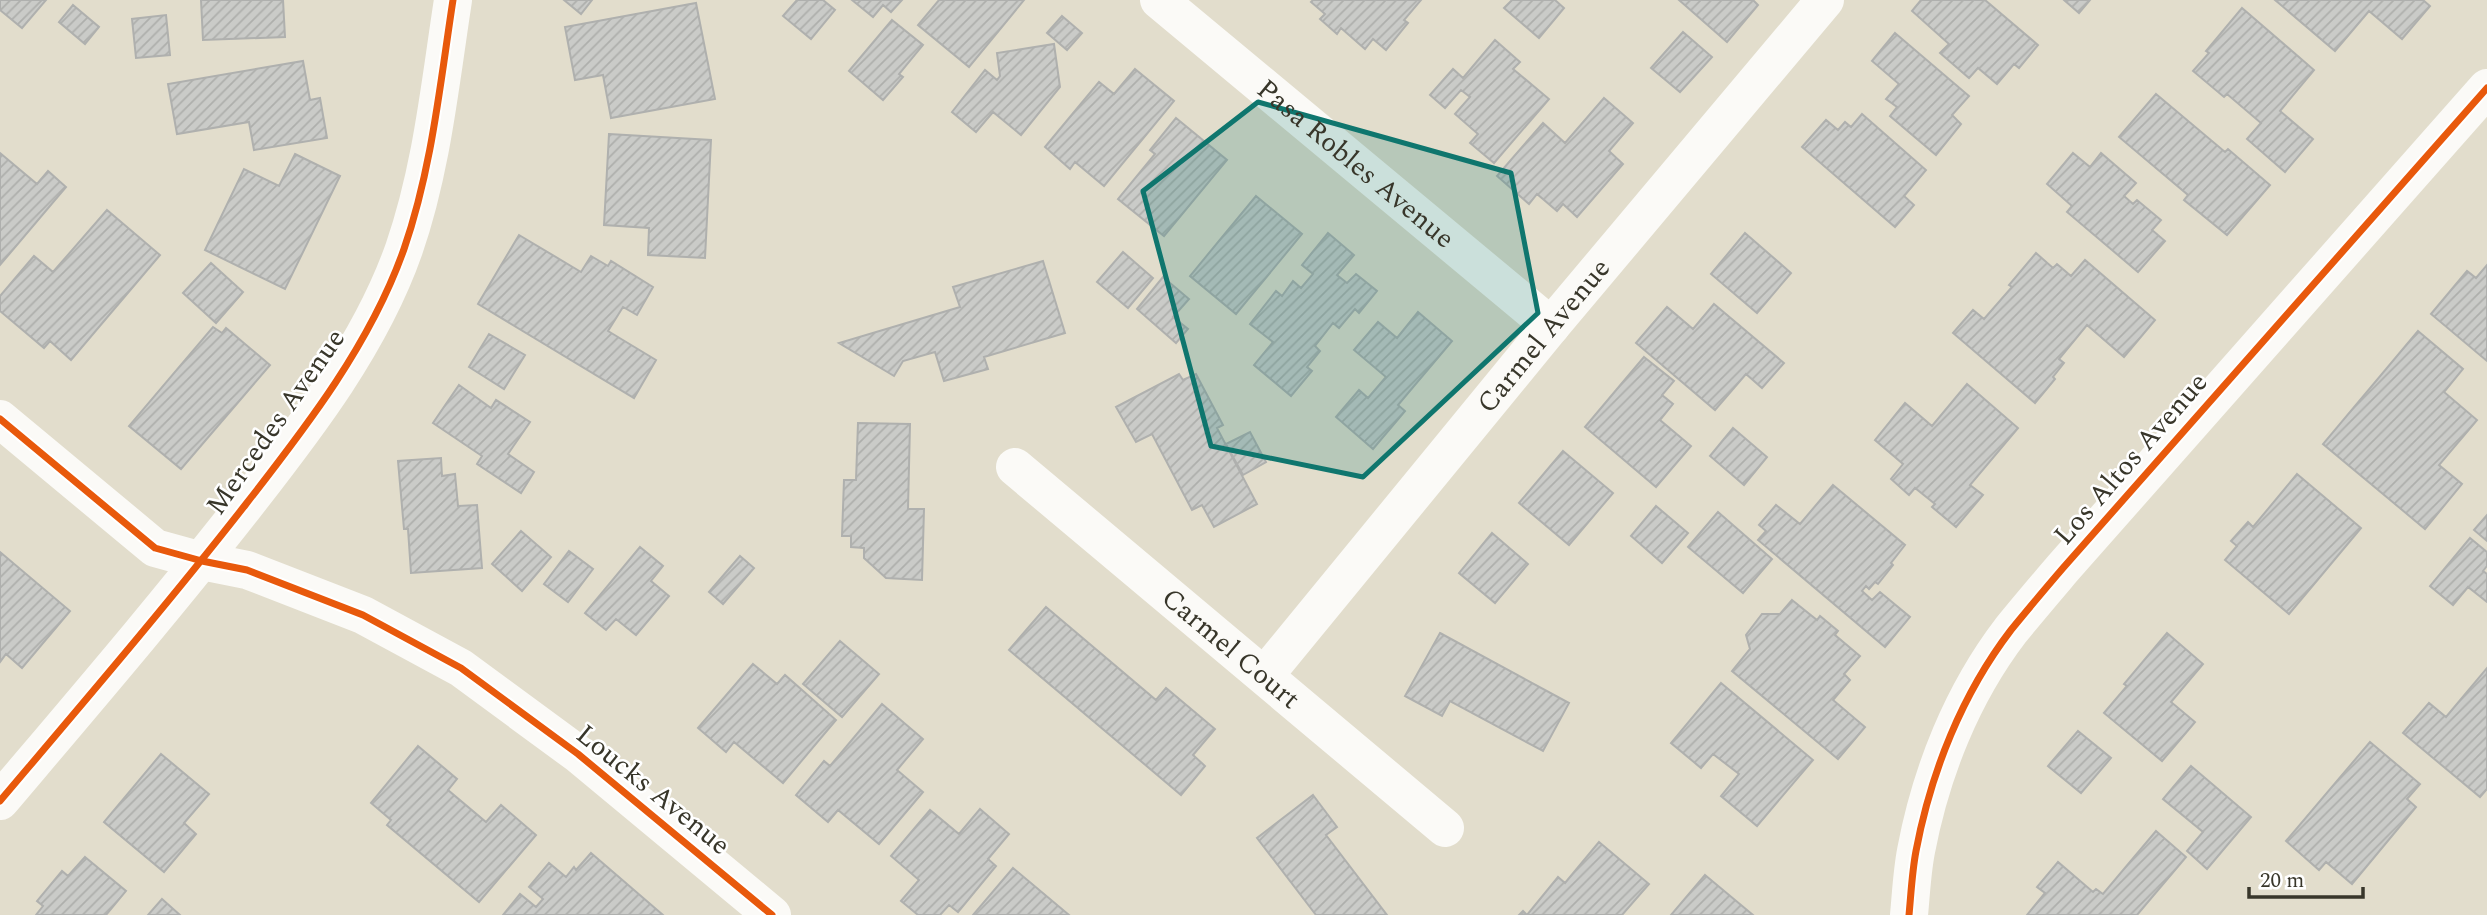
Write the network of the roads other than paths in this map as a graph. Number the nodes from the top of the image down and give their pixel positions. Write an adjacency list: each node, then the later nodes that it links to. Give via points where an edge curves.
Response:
1 (453, 0): 8 (street, Mercedes Avenue, via 427,171 404,250 380,306 331,391)
2 (1158, 0): 5 (street, Pasa Robles Avenue)
3 (1825, 0): 5 (street, Carmel Avenue)
4 (2487, 88): 13 (street, Los Altos Avenue, via 2010,632 1945,747 1916,853)
5 (1551, 326): 9 (street, Carmel Avenue)
6 (0, 419): 8 (street, Loucks Avenue, via 155,548)
7 (1016, 467): 9 (street, Carmel Court)
8 (202, 561): 10 (street, Mercedes Avenue); 12 (street, Loucks Avenue, via 247,570 363,615 461,667 578,754)
9 (1265, 676): 11 (street, Carmel Court)
10 (0, 801)
11 (1445, 828)
12 (772, 915)
13 (1909, 915)

